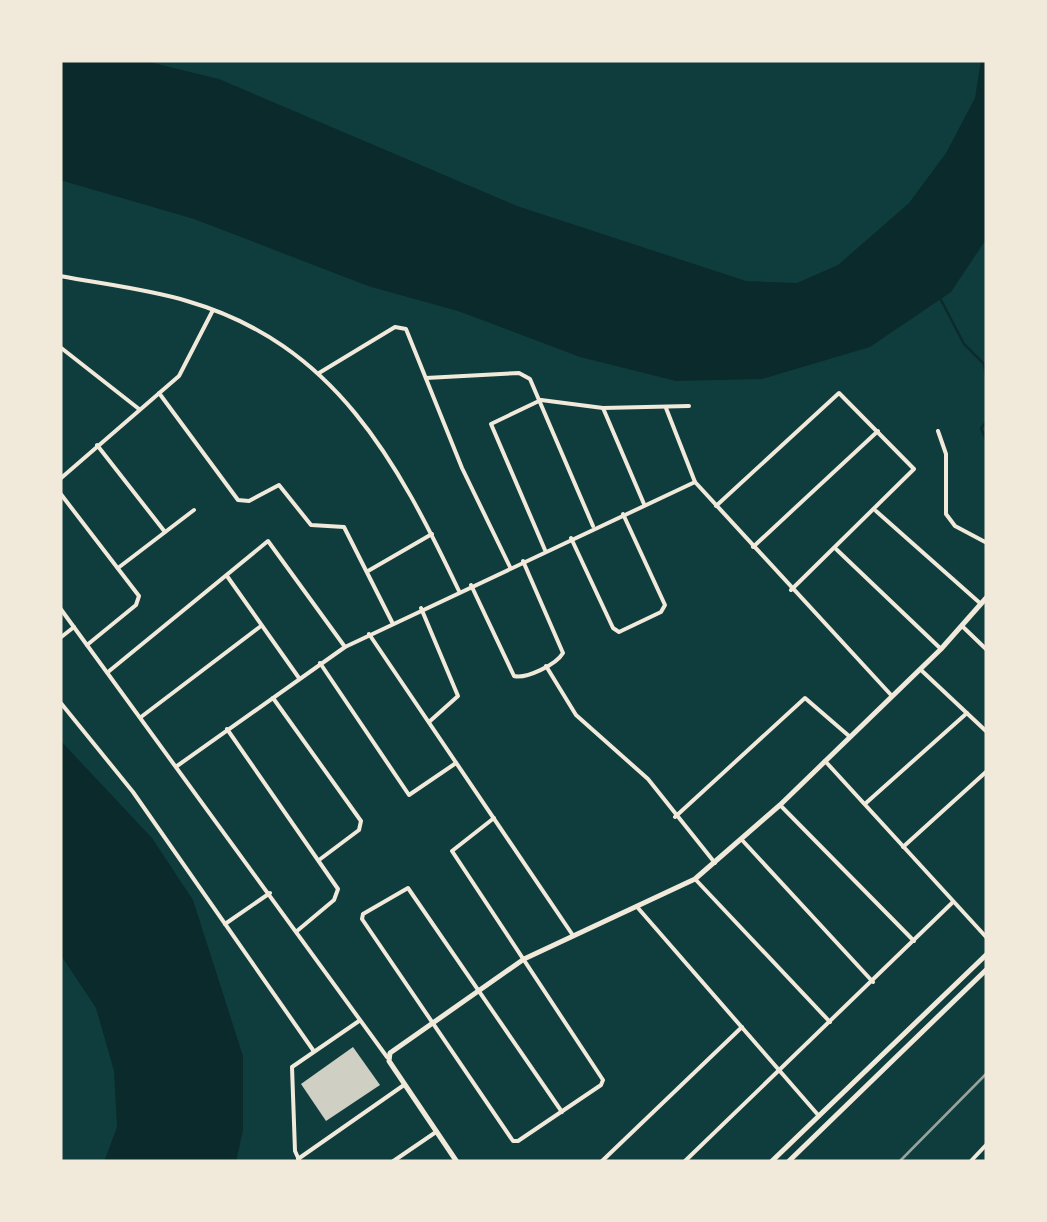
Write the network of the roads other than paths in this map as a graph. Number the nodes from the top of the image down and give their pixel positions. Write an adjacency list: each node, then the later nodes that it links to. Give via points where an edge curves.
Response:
1 (60, 276): 2 (street)
2 (214, 310): 4 (street, via 276,338); 6 (street, via 184,370)
3 (60, 347): 11 (street)
4 (319, 373): 5 (street, via 401,326); 25 (street, via 393,466)
5 (426, 378): 7 (street, via 519,373); 32 (street)
6 (159, 393): 11 (street); 34 (street, via 238,500 278,485 311,525 344,527)
7 (541, 400): 9 (street); 23 (street); 30 (street, via 491,424)
8 (689, 406): 10 (street)
9 (603, 408): 10 (street); 18 (street)
10 (666, 408): 16 (street)
11 (139, 410): 14 (street)
12 (880, 430): 19 (street, via 838,392); 21 (street, via 915,472); 28 (street)
13 (938, 431): 27 (street, via 946,454 946,514)
14 (97, 445): 15 (street); 24 (street)
15 (60, 479)
16 (695, 482): 18 (street); 19 (street)
17 (60, 493): 33 (street)
18 (644, 504): 22 (street)
19 (716, 506): 28 (street)
20 (194, 510): 24 (street)
21 (876, 511): 29 (street); 40 (street)
22 (623, 514): 23 (street); 26 (street, via 665,605 661,612 616,632)
23 (594, 528): 26 (street)
24 (165, 532): 33 (street)
25 (432, 534): 34 (street); 38 (street)
26 (571, 538): 30 (street)
27 (987, 544)
28 (753, 547): 37 (street)
29 (836, 548): 37 (street); 51 (street)
30 (545, 550): 31 (street)
31 (522, 561): 32 (street); 54 (street, via 563,653)
32 (510, 567): 36 (street)
33 (118, 568): 49 (street, via 139,601)
34 (368, 571): 43 (street)
35 (227, 576): 45 (street); 50 (street, via 268,541); 56 (street)
36 (471, 585): 38 (street); 54 (street, via 517,679)
37 (791, 590): 58 (street)
38 (459, 591): 42 (street)
39 (987, 597): 40 (main road)
40 (981, 604): 46 (main road)
41 (60, 608): 44 (street)
42 (422, 608): 43 (street); 63 (street, via 458,696)
43 (392, 623): 47 (street)
44 (74, 626): 48 (street); 49 (street)
45 (261, 626): 57 (street); 62 (street)
46 (962, 626): 51 (main road); 52 (street)
47 (369, 634): 50 (street); 63 (street)
48 (60, 638)
49 (88, 644): 56 (street)
50 (346, 646): 53 (street)
51 (941, 649): 55 (main road)
52 (987, 650)
53 (320, 664): 57 (street); 68 (street, via 410,795)
54 (546, 666): 73 (street, via 567,704 648,779)
55 (920, 668): 58 (main road); 61 (street)
56 (108, 672): 62 (street)
57 (299, 678): 59 (street)
58 (892, 696): 66 (main road)
59 (273, 697): 64 (street); 77 (street, via 361,821 359,830)
60 (60, 702): 83 (street)
61 (967, 713): 65 (street); 71 (street)
62 (141, 717): 69 (street)
63 (429, 722): 68 (street)
64 (227, 729): 69 (street); 77 (street)
65 (987, 732)
66 (849, 736): 67 (main road); 73 (street, via 805,698)
67 (824, 761): 71 (street); 72 (main road)
68 (457, 762): 74 (street)
69 (176, 766): 80 (street)
70 (987, 771): 76 (street)
71 (864, 804): 76 (street)
72 (780, 805): 75 (main road); 87 (street)
73 (676, 817): 78 (street)
74 (494, 818): 85 (street); 89 (street, via 452,851)
75 (742, 840): 78 (main road); 91 (street)
76 (903, 847): 81 (street)
77 (319, 860): 84 (street, via 338,893)
78 (715, 863): 79 (main road)
79 (695, 878): 82 (main road); 95 (street)
80 (270, 893): 83 (street); 84 (street)
81 (953, 902): 86 (street); 87 (street)
82 (638, 908): 85 (main road); 96 (street)
83 (225, 924): 97 (street)
84 (297, 931): 93 (street)
85 (572, 934): 89 (main road)
86 (987, 938)
87 (914, 941): 91 (street)
88 (987, 954): 102 (main road)
89 (524, 959): 92 (main road); 101 (street, via 604,1080)
90 (987, 968): 111 (main road)
91 (873, 982): 95 (street)
92 (478, 990): 94 (main road); 94 (street, via 408,888 361,916); 101 (street)
93 (359, 1020): 97 (street); 98 (street)
94 (432, 1022): 98 (main road); 101 (street, via 513,1141)
95 (830, 1022): 99 (street)
96 (743, 1026): 99 (street); 108 (street)
97 (313, 1050): 105 (street, via 290,1071)
98 (387, 1058): 100 (main road)
99 (780, 1069): 102 (street); 109 (street)
100 (404, 1084): 103 (main road); 105 (street)
101 (562, 1112)
102 (820, 1116): 110 (main road)
103 (436, 1132): 106 (street); 107 (main road)
104 (987, 1144): 112 (street)
105 (299, 1161)
106 (392, 1162)
107 (456, 1162)
108 (601, 1162)
109 (684, 1162)
110 (771, 1162)
111 (788, 1162)
112 (970, 1162)

